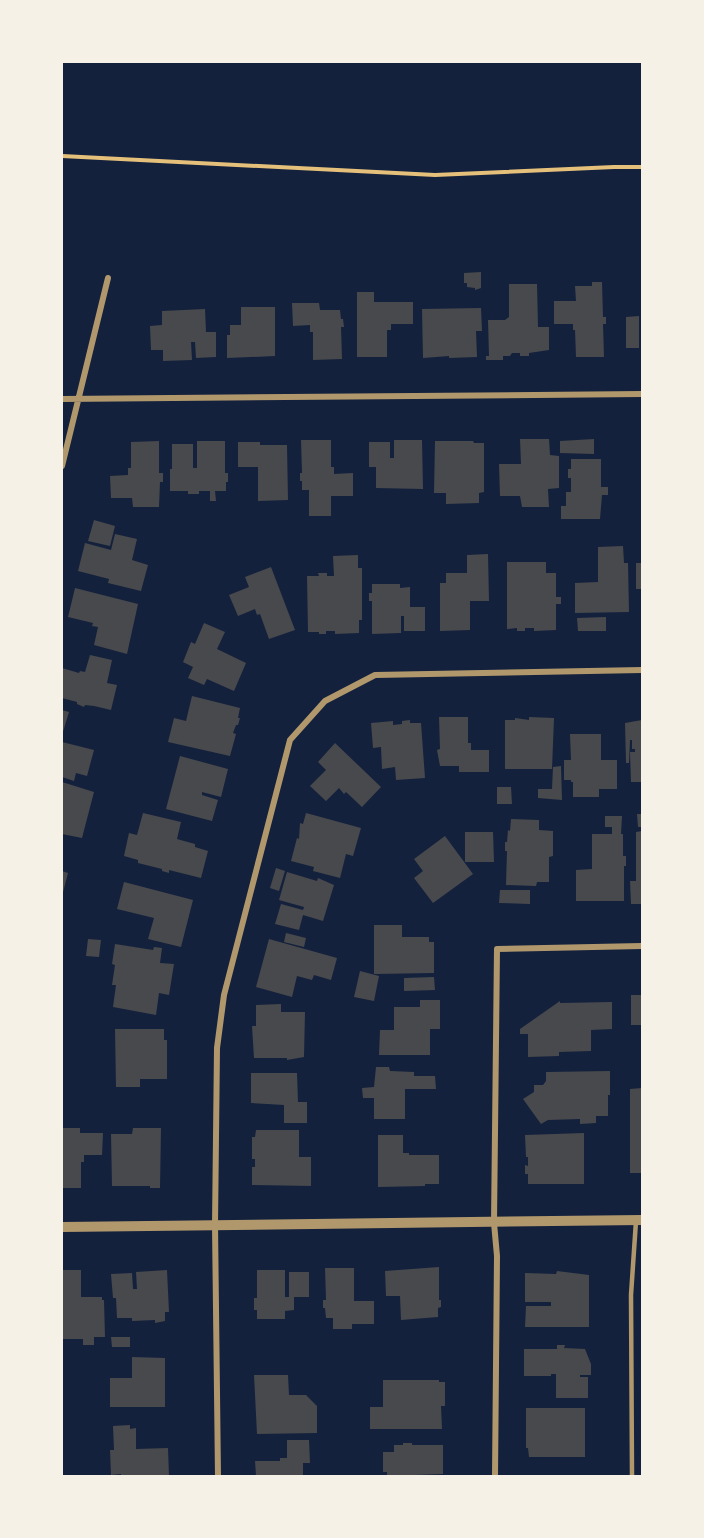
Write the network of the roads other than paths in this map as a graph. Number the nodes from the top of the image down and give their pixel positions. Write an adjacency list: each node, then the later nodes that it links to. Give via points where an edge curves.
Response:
1 (108, 278): 4 (street)
2 (642, 394): 4 (street)
3 (62, 399): 4 (street)
4 (79, 399): 5 (street)
5 (62, 466)
6 (642, 670): 10 (street, via 375,675 325,701 290,740 224,995 217,1048)
7 (642, 946): 9 (street, via 497,949)
8 (639, 1220): 9 (street); 14 (lane, via 631,1295)
9 (494, 1223): 10 (street); 13 (street)
10 (215, 1225): 11 (street); 12 (street)
11 (62, 1227)
12 (218, 1476)
13 (495, 1476)
14 (632, 1476)

